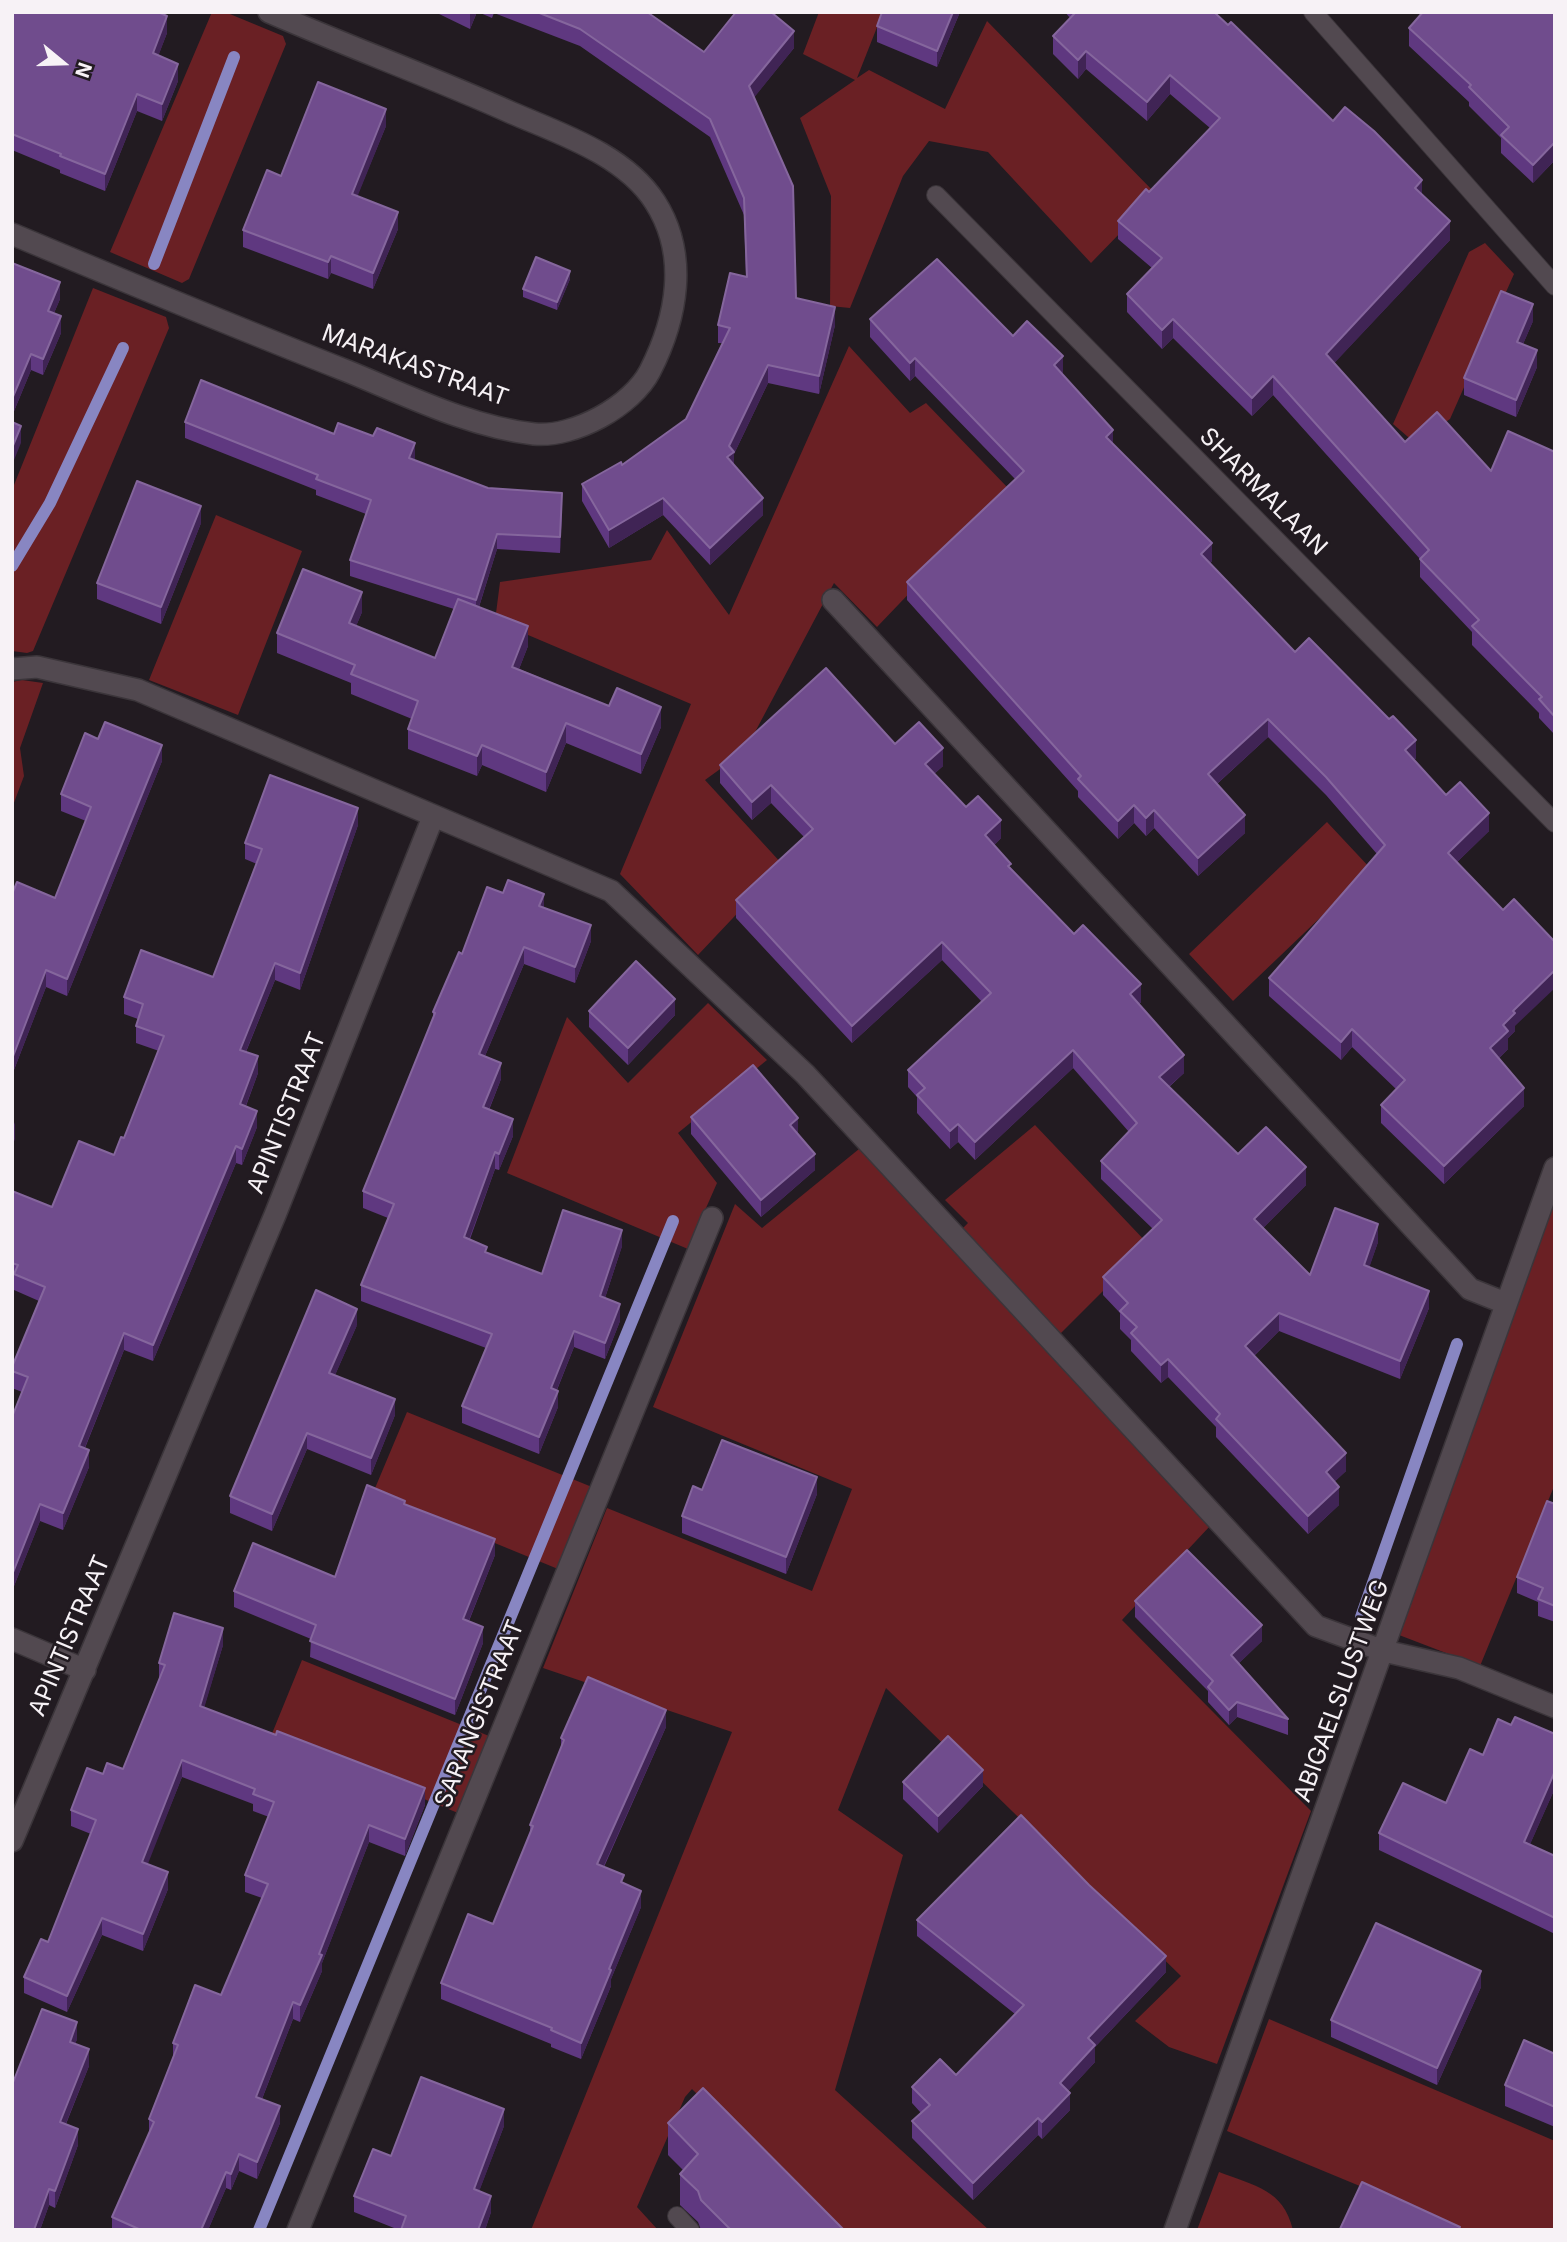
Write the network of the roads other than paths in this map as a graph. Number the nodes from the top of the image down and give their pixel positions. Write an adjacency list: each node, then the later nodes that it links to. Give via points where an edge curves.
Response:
1 (269, 12): 4 (street, MARAKASTRAAT, via 572,139 619,165 654,200 671,234 675,300 666,340 647,377 619,406 585,425 537,435 477,421)
2 (1313, 12): 5 (lane)
3 (936, 195): 9 (lane, SHARMALAAN)
4 (12, 234)
5 (1555, 286)
6 (833, 600): 12 (street, via 1470,1289)
7 (12, 669): 8 (street, via 37,667 138,691)
8 (433, 817): 14 (street, via 611,891 805,1074 1317,1626); 15 (street, APINTISTRAAT, via 275,1215)
9 (1555, 823)
10 (1555, 1168): 12 (street, ABIGAELSLUSTWEG)
11 (712, 1218): 19 (street, SARANGISTRAAT)
12 (1505, 1303): 14 (street, ABIGAELSLUSTWEG)
13 (12, 1639): 15 (street)
14 (1384, 1651): 16 (street, via 1459,1668); 21 (street, ABIGAELSLUSTWEG)
15 (85, 1670): 17 (street, APINTISTRAAT)
16 (1555, 1707)
17 (12, 1841)
18 (677, 2216): 20 (lane)
19 (298, 2230)
20 (690, 2230)
21 (1175, 2230)

